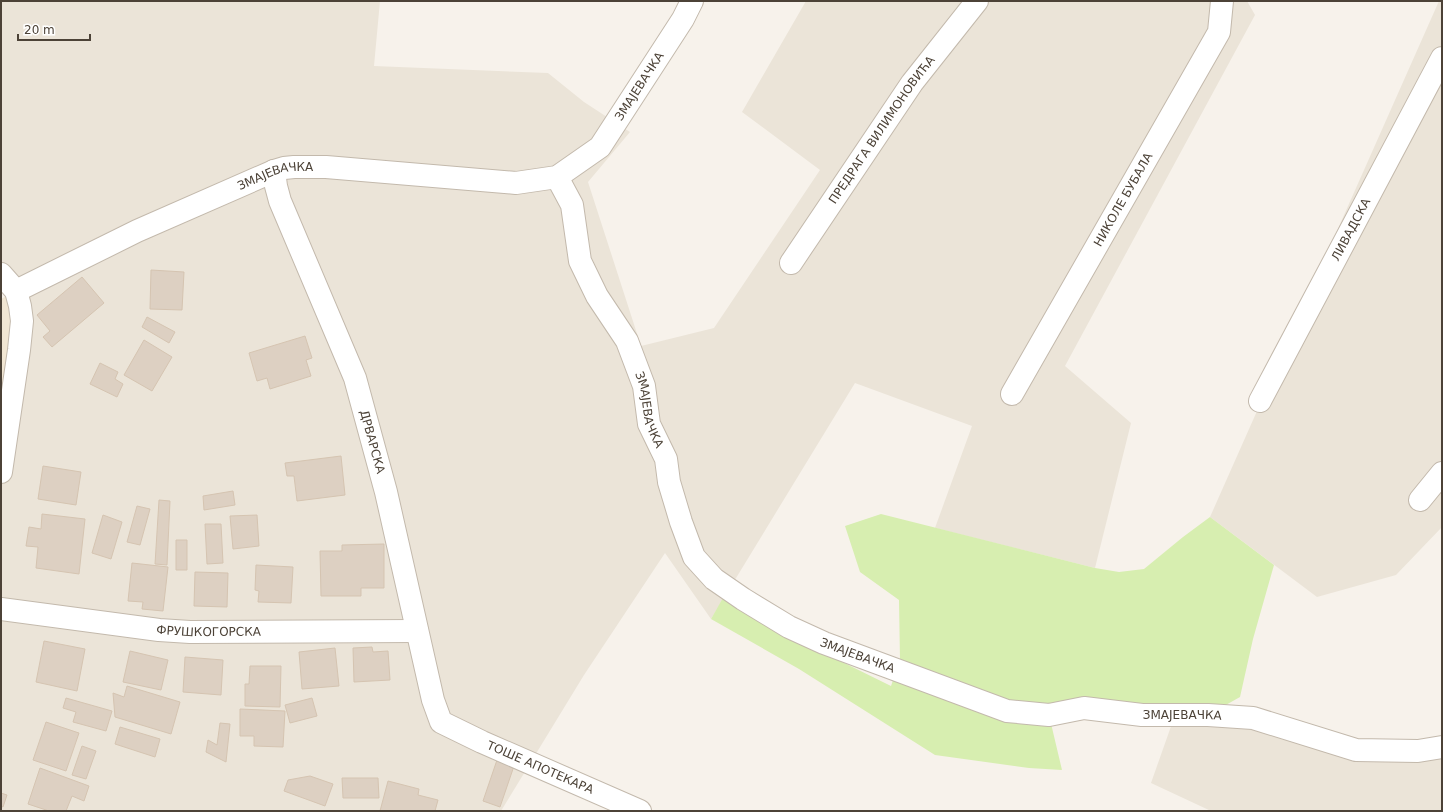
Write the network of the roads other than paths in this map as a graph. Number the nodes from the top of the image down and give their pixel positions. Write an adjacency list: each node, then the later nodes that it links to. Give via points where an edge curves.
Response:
1 (692, 1): 6 (street, ЗМАЈЕВАЧКА, via 600,147)
2 (977, 1): 7 (street, ПРЕДРАГА ВИЛИМОНОВИЋА, via 912,84)
3 (1222, 1): 10 (street, НИКОЛЕ БУБАЛА, via 1219,32)
4 (1442, 58): 11 (street, ЛИВАДСКА)
5 (274, 171): 6 (street, ЗМАЈЕВАЧКА, via 294,167 326,167 516,183); 9 (street, ЗМАЈЕВАЧКА, via 136,231); 16 (street, ДРВАРСКА, via 280,201 355,378 386,492)
6 (557, 177): 18 (street, ЗМАЈЕВАЧКА, via 572,205 580,262 597,296 628,341 644,386 650,424 666,459 669,482 694,557 714,579 743,599 789,627 824,643 1007,712 1049,715 1084,708 1142,715 1253,718 1356,750 1418,751)
7 (791, 263)
8 (1, 274): 9 (street)
9 (16, 291): 12 (street, via 22,321)
10 (1012, 394)
11 (1260, 401)
12 (1, 472)
13 (1442, 473): 14 (street)
14 (1420, 500)
15 (1, 609): 16 (street, ФРУШКОГОРСКА, via 167,631)
16 (417, 631): 17 (street, ДРВАРСКА, via 433,700)
17 (442, 722): 19 (street, ТОШЕ АПОТЕКАРА)
18 (1442, 747)
19 (640, 811)

